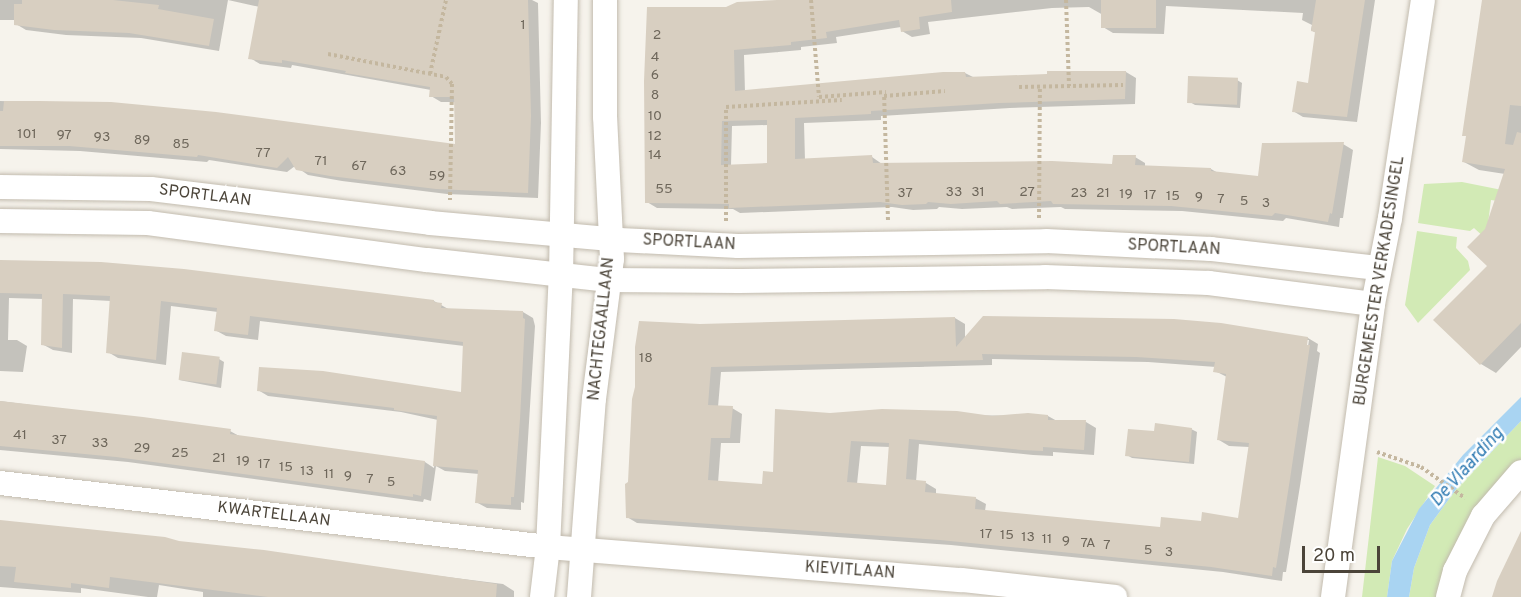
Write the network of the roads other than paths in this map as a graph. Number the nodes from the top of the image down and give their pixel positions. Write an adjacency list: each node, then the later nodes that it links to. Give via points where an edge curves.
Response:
1 (566, 0): 6 (street)
2 (605, 0): 7 (street, NACHTEGAALLAAN)
3 (1423, 0): 8 (street, BURGEMEESTER VERKADESINGEL)
4 (0, 187): 6 (street, SPORTLAAN, via 151,189 449,225)
5 (0, 221): 9 (street, SPORTLAAN, via 148,223)
6 (561, 234): 7 (street, SPORTLAAN); 9 (street)
7 (609, 238): 8 (street, SPORTLAAN, via 726,245 1046,241 1211,249); 10 (street, NACHTEGAALLAAN, via 612,259)
8 (1379, 268): 11 (street, BURGEMEESTER VERKADESINGEL)
9 (561, 276): 10 (street, SPORTLAAN); 14 (street)
10 (607, 280): 11 (street, SPORTLAAN, via 1045,277 1209,283); 15 (street, NACHTEGAALLAAN)
11 (1373, 304): 19 (street, BURGEMEESTER VERKADESINGEL)
12 (1521, 472): 20 (street, via 1483,516 1455,570)
13 (0, 483): 14 (street, KWARTELLAAN)
14 (548, 548): 15 (street); 16 (street)
15 (584, 550): 17 (street, NACHTEGAALLAAN); 18 (street, KIEVITLAAN, via 950,579)
16 (542, 597)
17 (579, 597)
18 (1115, 597)
19 (1333, 597)
20 (1448, 597)

